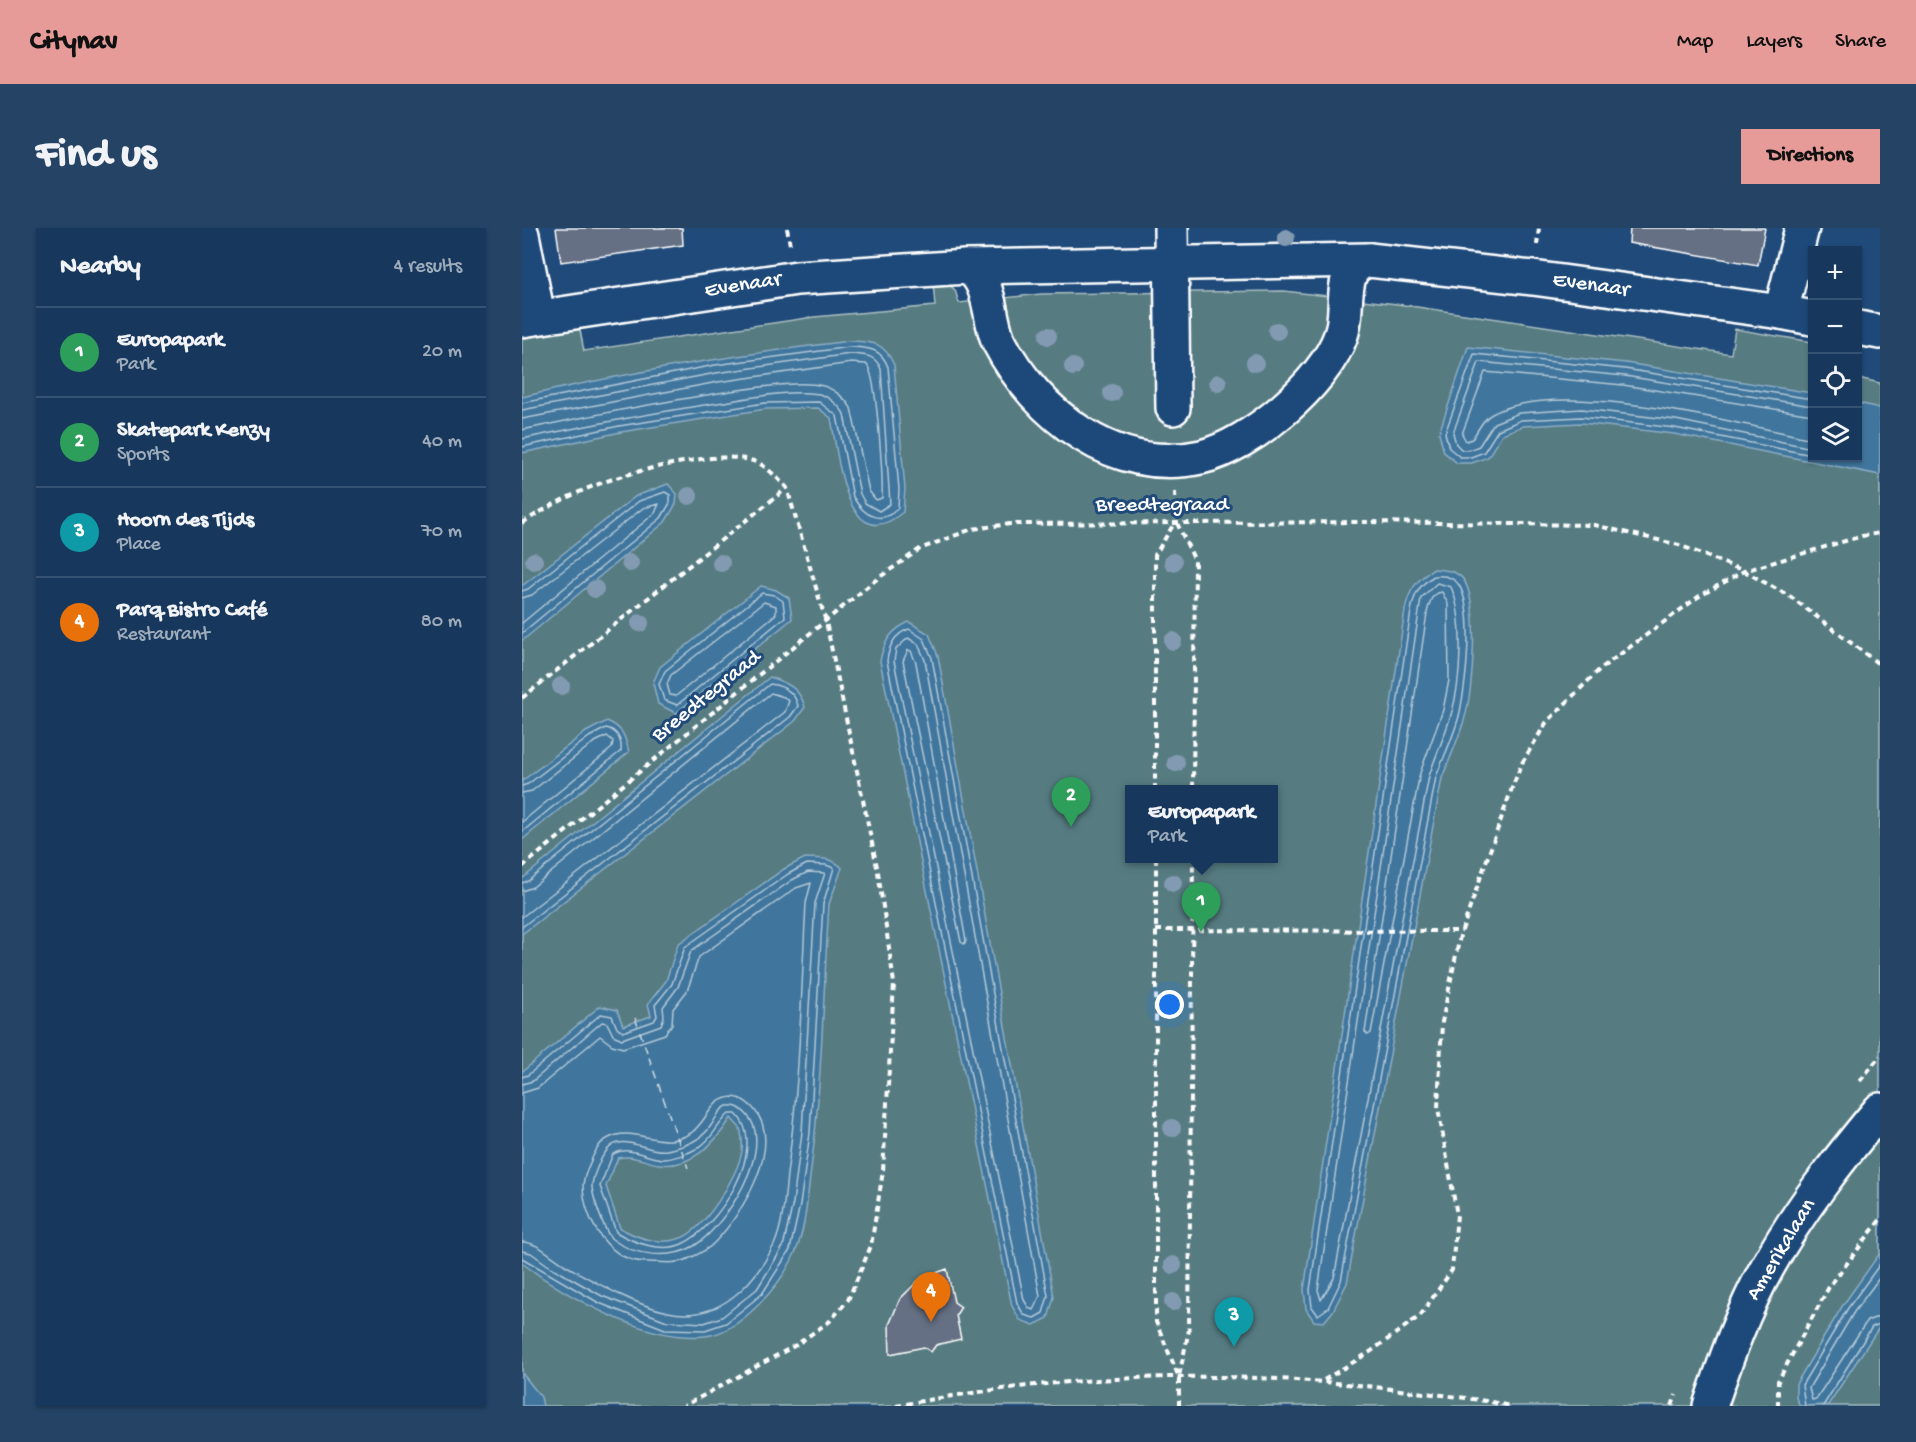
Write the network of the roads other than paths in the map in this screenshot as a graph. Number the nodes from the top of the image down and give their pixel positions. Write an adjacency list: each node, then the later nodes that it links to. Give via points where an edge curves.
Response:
1 (1171, 228): 5 (street)
2 (1802, 228): 7 (street)
3 (522, 235): 9 (street)
4 (1369, 260): 5 (street, Evenaar); 6 (street, via 1360,262 1351,273 1341,335 1318,373 1286,409 1239,443 1175,462 1142,459 1111,450 1066,423 1025,385 998,340 982,281 975,270); 7 (street, Evenaar)
5 (1172, 263): 6 (street, Evenaar); 12 (street)
6 (966, 267): 9 (street, Evenaar, via 796,278)
7 (1781, 312): 8 (street, Evenaar)
8 (1808, 317)
9 (530, 318)
10 (1862, 329): 11 (street)
11 (1880, 332)
12 (1173, 408)
13 (1880, 1110): 14 (street, Amerikalaan, via 1797,1219 1767,1268)
14 (1710, 1406)

